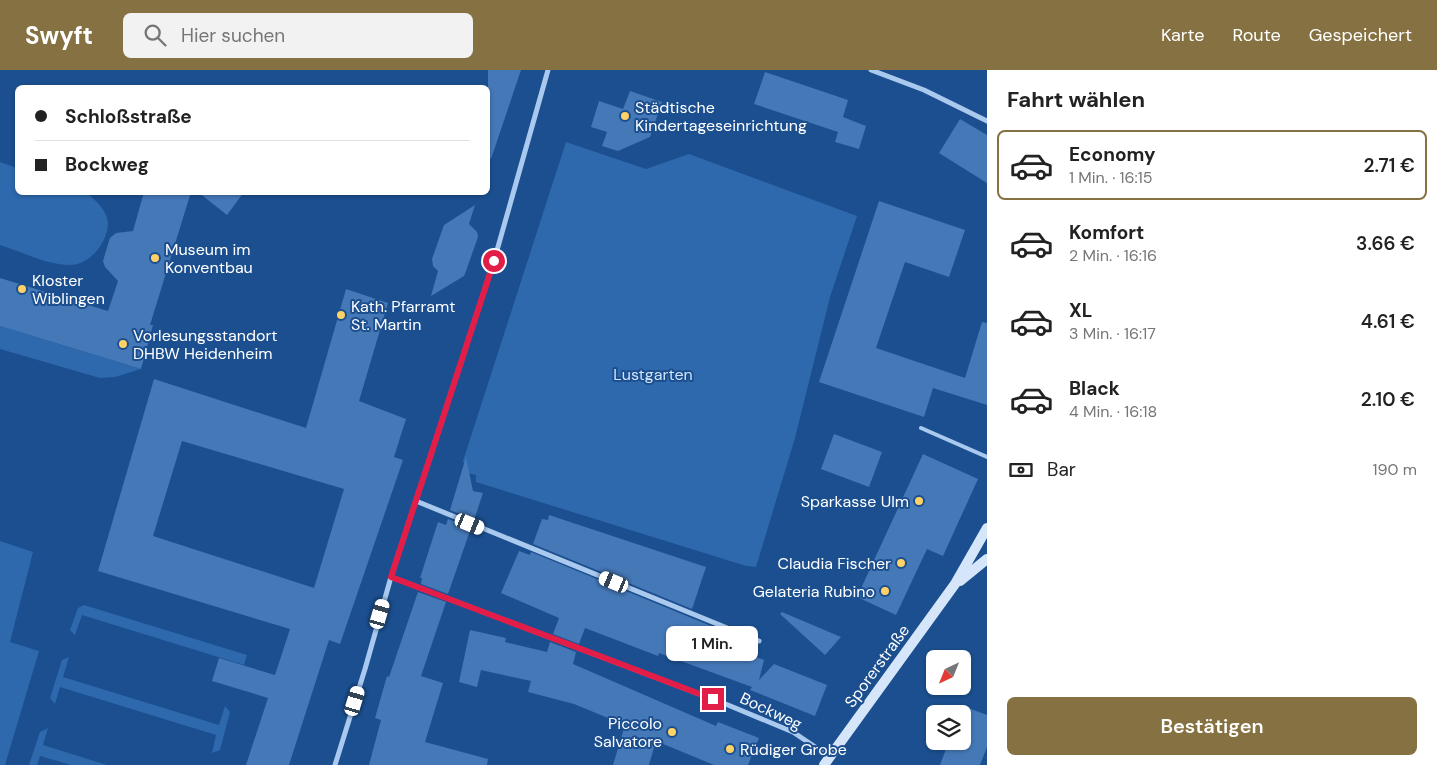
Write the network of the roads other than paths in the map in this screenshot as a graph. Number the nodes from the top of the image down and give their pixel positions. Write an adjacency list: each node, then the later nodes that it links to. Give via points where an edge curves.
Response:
1 (548, 70): 6 (street, via 494,261)
2 (871, 70): 3 (street, via 924,90)
3 (987, 121)
4 (921, 428): 5 (lane)
5 (987, 457)
6 (416, 501): 9 (street); 11 (street)
7 (987, 528): 10 (main road, Sporerstraße)
8 (987, 559): 10 (main road, Sporerstraße)
9 (391, 577): 12 (street, Bockweg, via 793,732); 13 (street)
10 (955, 584): 12 (main road, Sporerstraße)
11 (759, 641)
12 (827, 761)
13 (335, 765)

